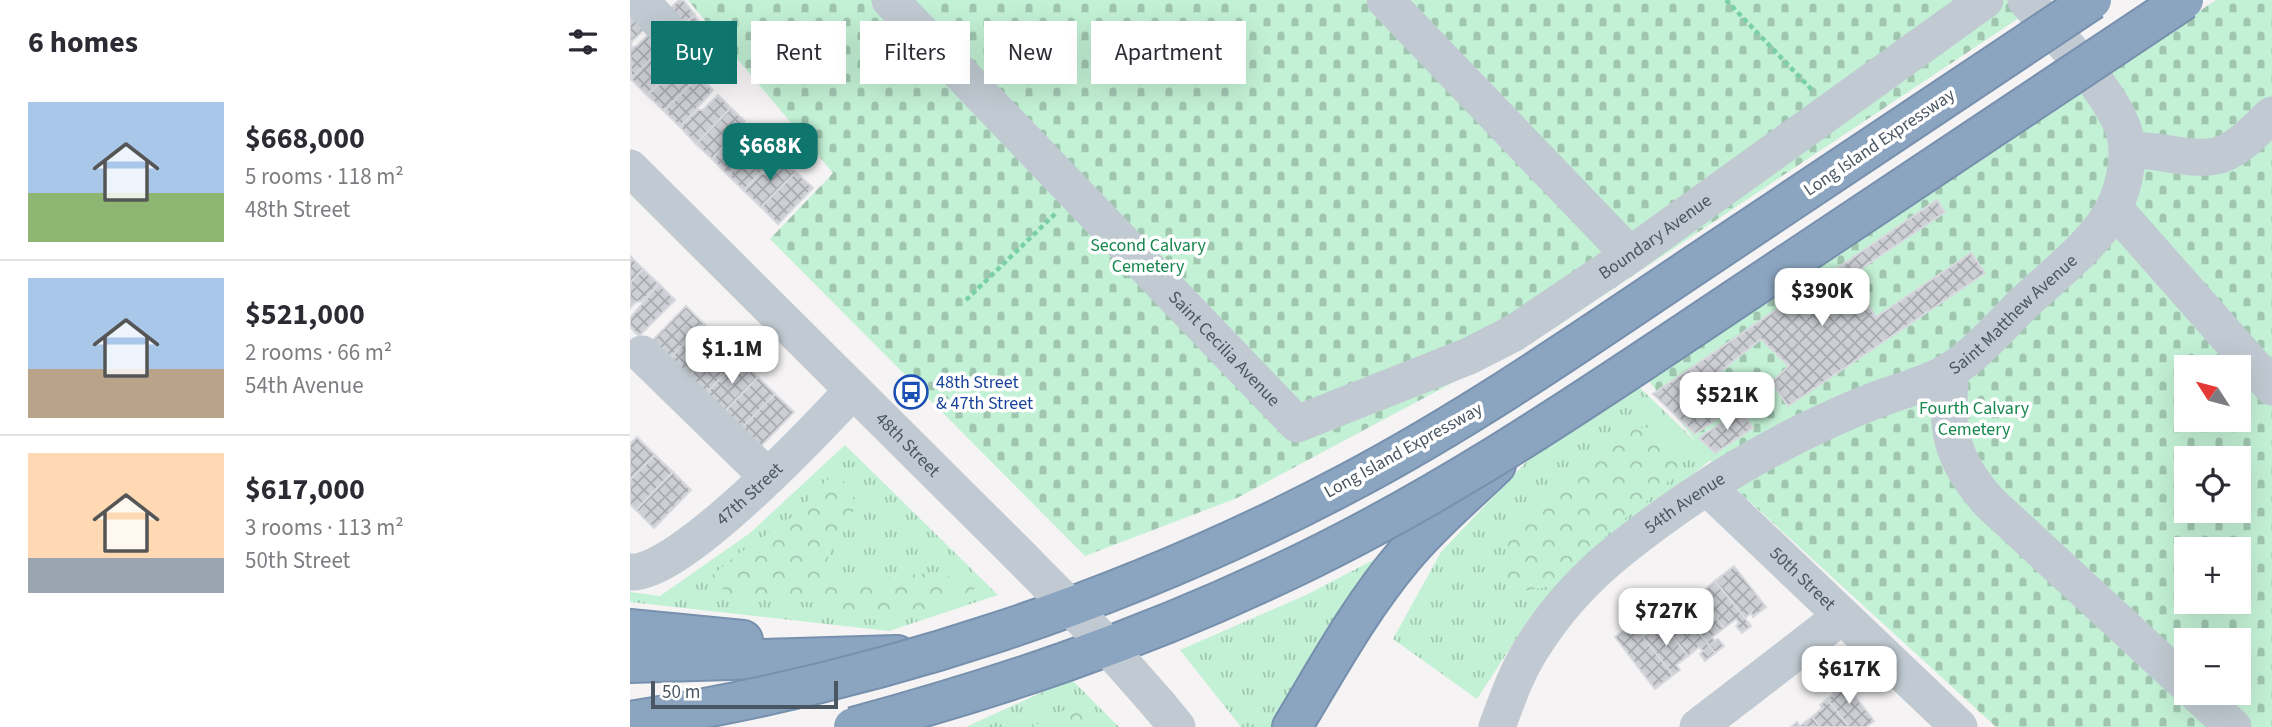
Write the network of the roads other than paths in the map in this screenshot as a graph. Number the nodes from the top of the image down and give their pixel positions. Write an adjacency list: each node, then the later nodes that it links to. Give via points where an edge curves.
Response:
1 (640, 0): 9 (street)
2 (890, 0): 21 (street, Saint Cecilia Avenue)
3 (1385, 0): 15 (street)
4 (1985, 0): 15 (street, Boundary Avenue)
5 (2026, 0): 12 (street, via 2109,103 2122,127)
6 (2156, 0): 8 (highway)
7 (2184, 0): 34 (highway, bridge, via 1605,387 1392,516 1274,577 1119,644 942,703)
8 (2110, 6): 10 (highway); 33 (highway, Long Island Expressway, bridge, via 1504,393 1335,490 1184,561 984,636 843,678)
9 (659, 21)
10 (2018, 79): 18 (highway); 27 (highway, via 1522,397 1434,452 1351,496 1190,575 1017,640 953,653)
11 (2272, 115): 12 (street, via 2234,148 2217,156)
12 (2127, 150): 14 (street, Saint Matthew Avenue)
13 (630, 168): 20 (street, 48th Street)
14 (2114, 208): 17 (street, Saint Matthew Avenue, via 2075,255); 19 (street)
15 (1630, 255): 21 (street, Boundary Avenue, via 1500,342)
16 (642, 354): 22 (street)
17 (1951, 370): 23 (street, 54th Avenue, via 1797,435); 30 (street, Saint Matthew Avenue, via 1950,428 1966,475 1990,503)
18 (1591, 377): 28 (highway, via 1515,429 1363,515 1197,594); 37 (highway, via 1415,542 1358,620)
19 (2272, 387)
20 (853, 390): 22 (street, 47th Street); 32 (street, 48th Street, bridge, via 1091,628)
21 (1297, 424)
22 (768, 477): 24 (street, 47th Street, via 684,548 649,569)
23 (1708, 488): 25 (street, 50th Street); 38 (street, 54th Avenue, via 1621,549 1581,587 1531,649)
24 (630, 572)
25 (1842, 617): 39 (street); 40 (street, 50th Street)
26 (630, 629): 27 (highway)
27 (881, 655): 29 (highway)
28 (1026, 661): 35 (highway); 36 (highway)
29 (630, 663)
30 (2174, 673)
31 (2209, 705): 41 (street)
32 (1168, 716)
33 (630, 721)
34 (853, 727)
35 (879, 727)
36 (917, 727)
37 (1292, 727)
38 (1497, 727)
39 (1698, 727)
40 (1959, 727)
41 (2232, 727)

